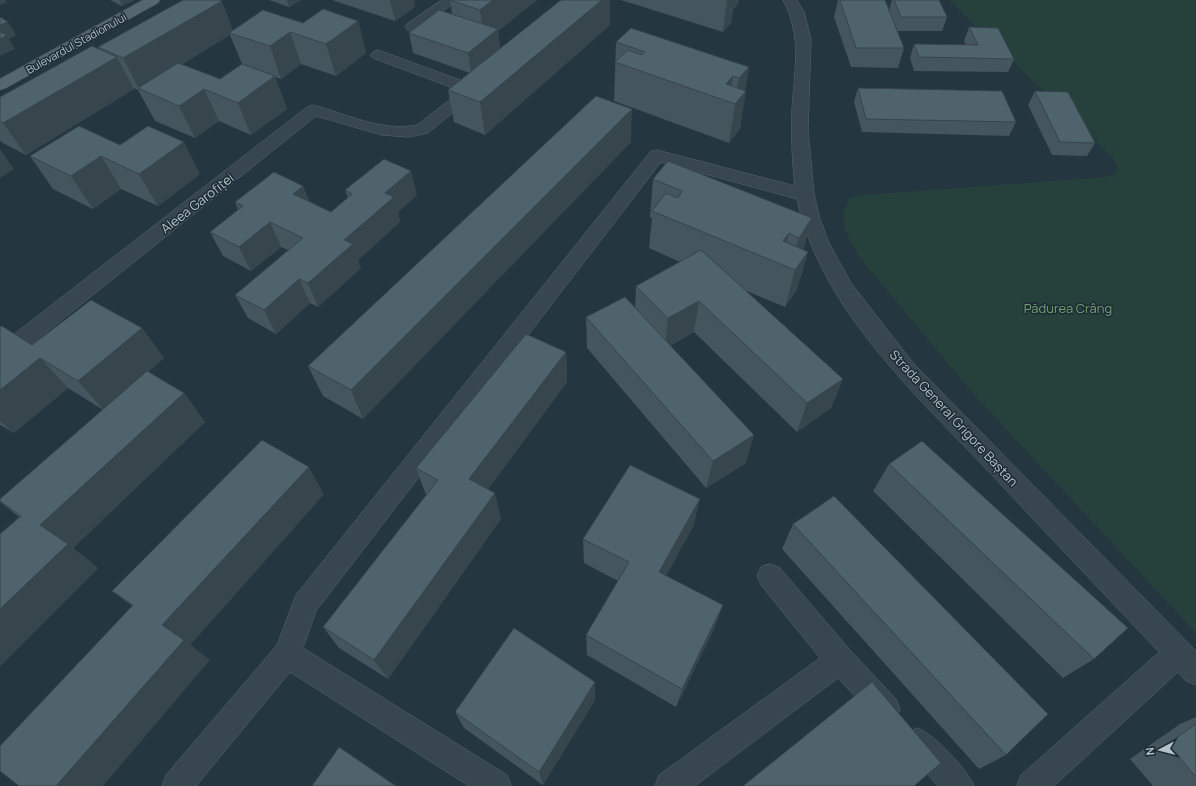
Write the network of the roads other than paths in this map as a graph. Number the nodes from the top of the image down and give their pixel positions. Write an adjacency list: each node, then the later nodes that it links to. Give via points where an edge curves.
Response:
1 (153, 0): 6 (main road, Bulevardul Stadionului)
2 (451, 0): 4 (street)
3 (790, 0): 7 (street, Strada General Grigore Baștan, via 801,25 804,49 800,137)
4 (412, 28)
5 (378, 55): 8 (street, Aleea Garofiței, via 478,85 422,129 412,132 378,129 313,110)
6 (0, 85)
7 (805, 195): 10 (street, via 657,155 305,604); 12 (street, Strada General Grigore Baștan, via 832,270 863,317 906,370)
8 (0, 357)
9 (770, 576): 11 (street)
10 (287, 654): 13 (street); 14 (street)
11 (840, 660): 15 (street); 16 (street)
12 (1188, 662): 17 (street)
13 (177, 786)
14 (496, 786)
15 (670, 786)
16 (959, 786)
17 (1032, 786)

